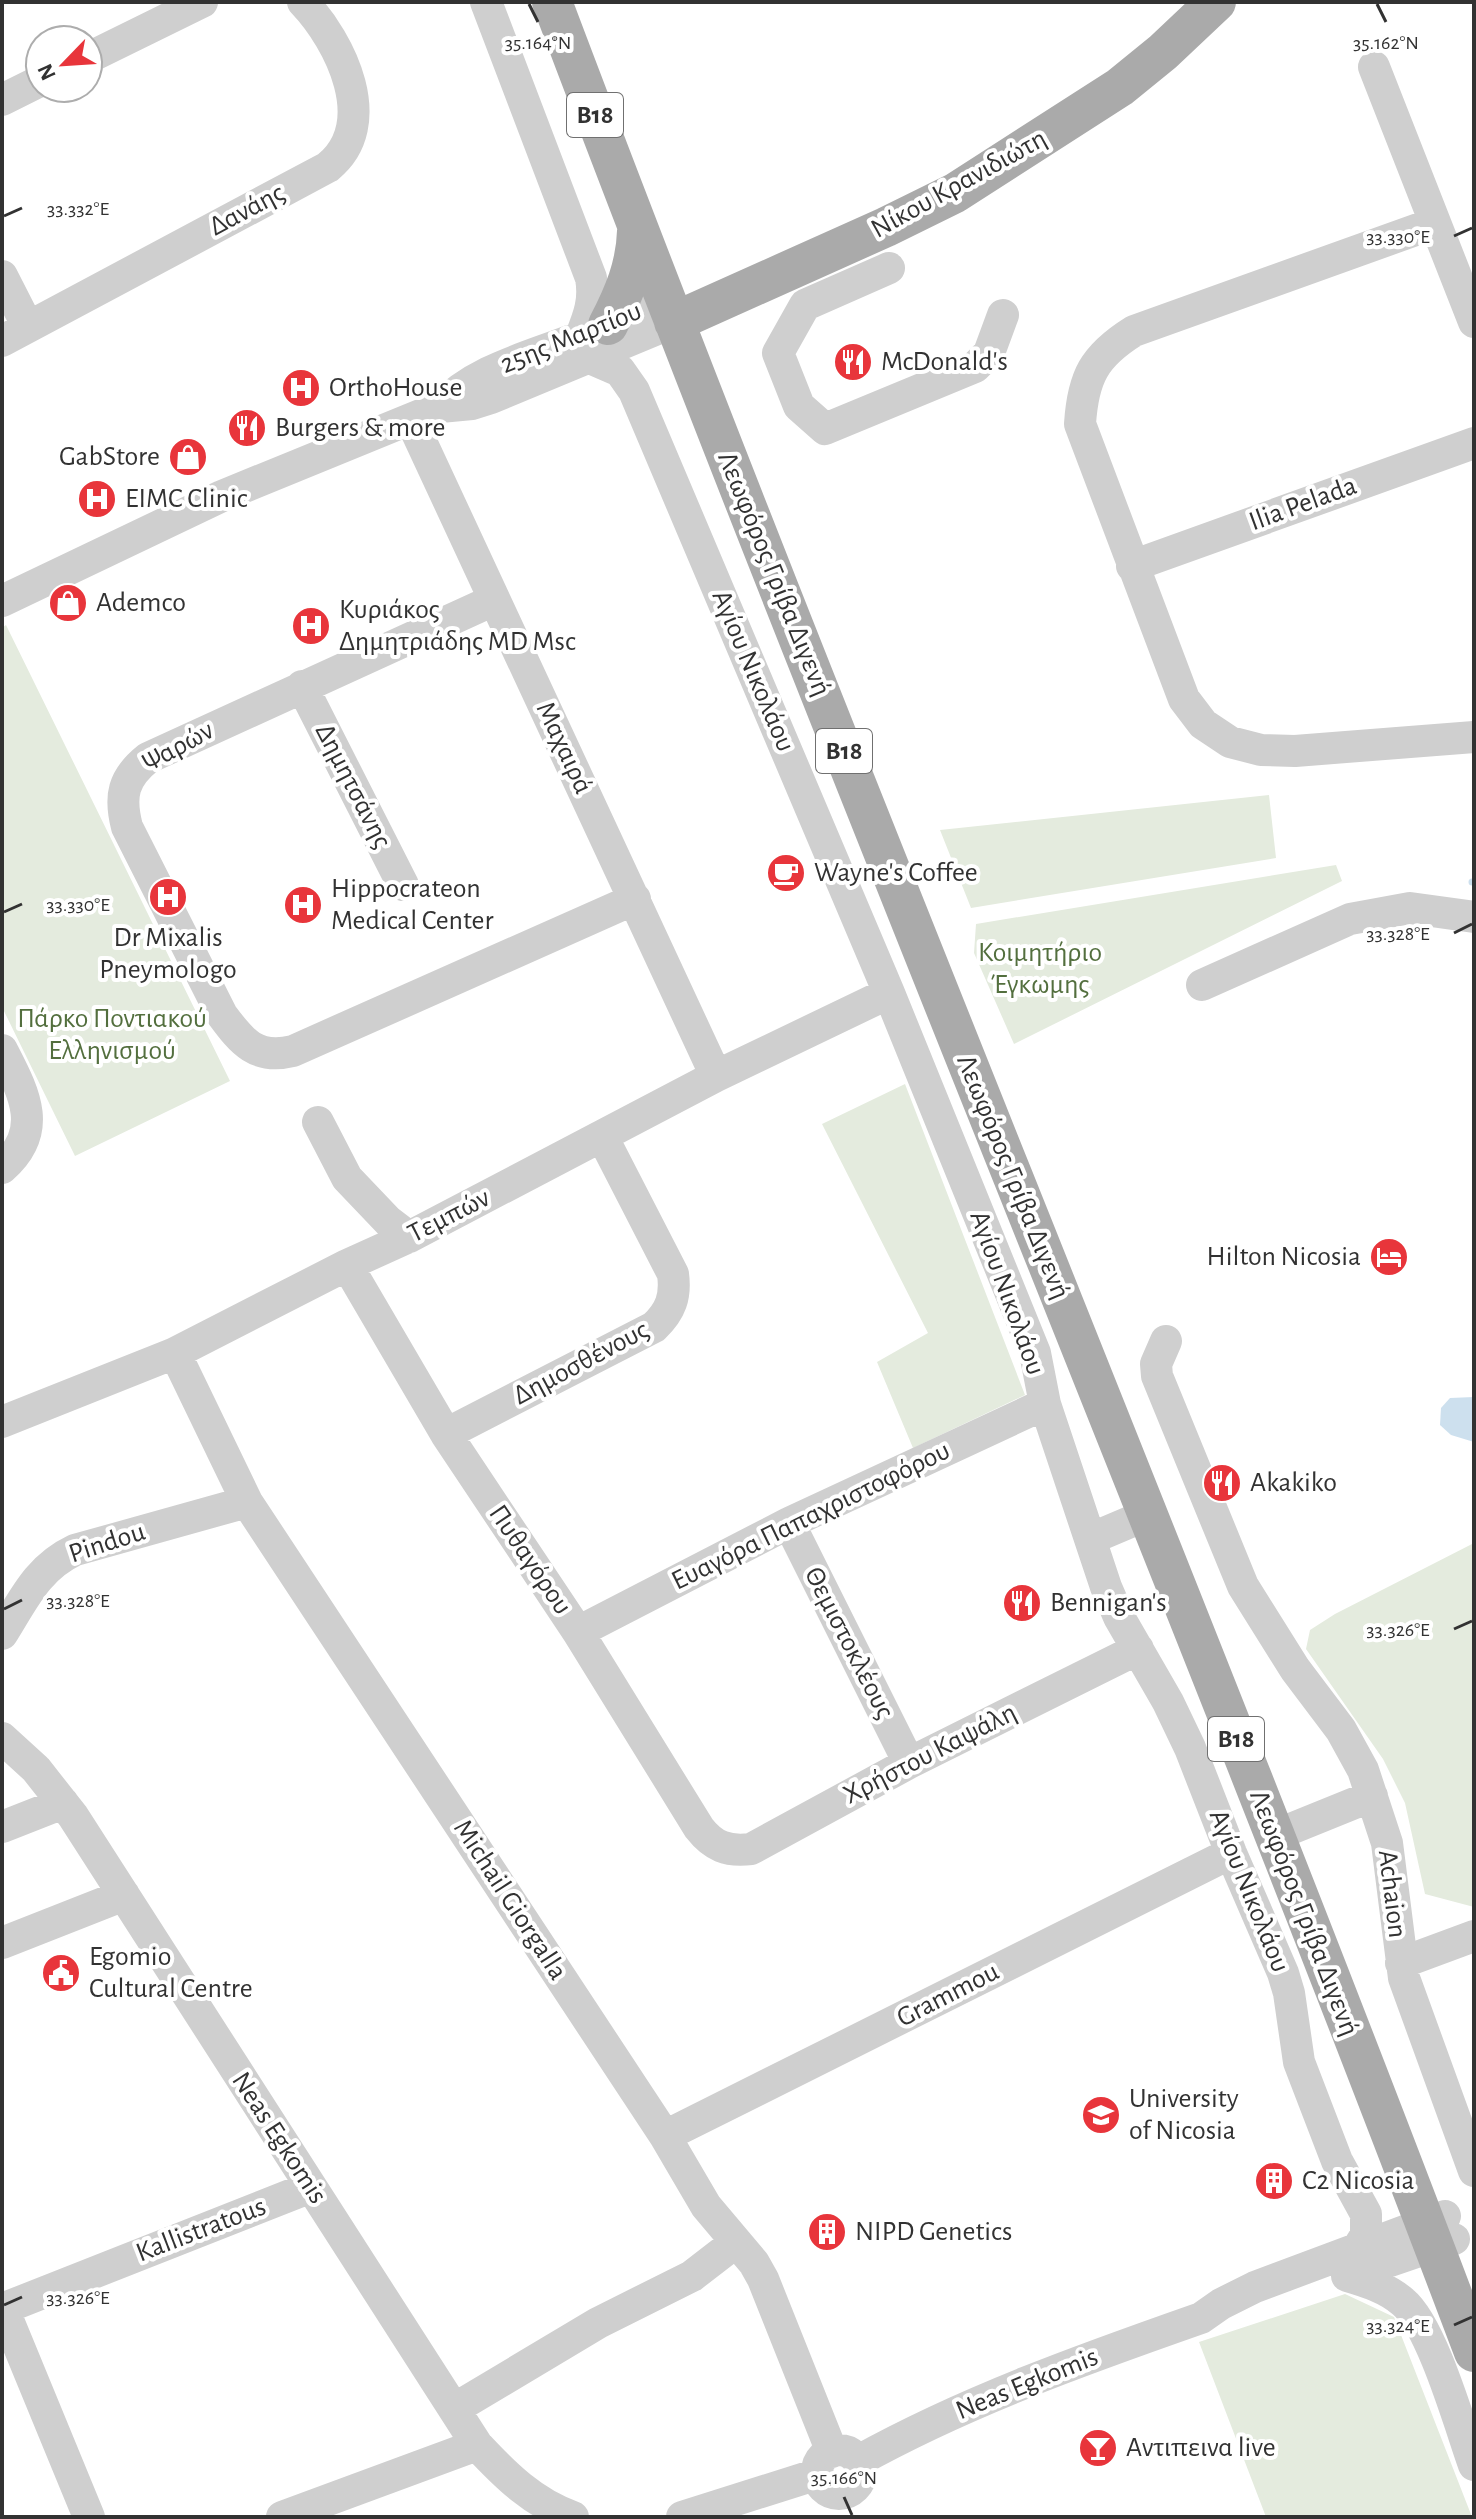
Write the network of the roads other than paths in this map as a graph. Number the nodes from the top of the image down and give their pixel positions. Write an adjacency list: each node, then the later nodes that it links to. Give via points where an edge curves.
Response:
1 (202, 2): 8 (street)
2 (303, 2): 19 (street, Δανάης, via 325,30 354,101 350,140 337,159)
3 (486, 2): 20 (street, via 591,278)
4 (552, 2): 13 (main road, Λεωφόρος Γρίβα Διγενή / B18)
5 (575, 2): 16 (main road, Λεωφόρος Γρίβα Διγενή / B18)
6 (1179, 2): 16 (main road, Νίκου Κρανιδιώτη, via 1080,86 994,142 892,200)
7 (1216, 2): 16 (main road, Νίκου Κρανιδιώτη, via 1120,87 955,193 886,227)
8 (104, 50)
9 (1374, 67): 12 (street)
10 (24, 89): 11 (street)
11 (2, 100)
12 (1435, 223): 18 (street); 23 (street, via 1134,331 1110,346 1092,368 1082,395 1080,424)
13 (637, 229): 16 (main road, Λεωφόρος Γρίβα Διγενή / B18); 20 (main road, via 628,285)
14 (889, 268): 17 (street, via 805,305 778,353 799,406 825,429 975,367 989,353)
15 (2, 276): 19 (street)
16 (681, 306): 20 (street, 25ης Μαρτίου); 46 (main road, Λεωφόρος Γρίβα Διγενή / B18, via 996,1137); 57 (main road, Λεωφόρος Γρίβα Διγενή / B18)
17 (1003, 315)
18 (1474, 322)
19 (15, 334)
20 (593, 340): 21 (street, 25ης Μαρτίου, via 482,375); 32 (street, Αγίου Νικολάου, via 634,391)
21 (425, 414): 24 (street, Μαχαιρά); 25 (street, 25ης Μαρτίου, via 222,496)
22 (1474, 443): 23 (street, Ilia Pelada)
23 (1132, 566): 27 (street, via 1184,699 1203,724 1230,742 1295,751)
24 (494, 600): 26 (street, Ψαρών); 29 (street, Μαχαιρά)
25 (2, 601)
26 (302, 686): 28 (street, Δημητσάνης); 29 (street, Ψαρών, via 158,752 138,766 124,786 127,827 222,1015 252,1048 265,1053 293,1051)
27 (1474, 737)
28 (403, 885)
29 (635, 899): 34 (street, Μαχαιρά)
30 (1474, 917): 31 (street, via 1410,908 1350,919)
31 (1202, 985)
32 (889, 993): 34 (street, Τεμπών); 42 (street, Αγίου Νικολάου, via 1035,1353)
33 (2, 1050): 37 (street, via 28,1113 18,1151)
34 (716, 1076): 36 (street, Τεμπών)
35 (318, 1122): 38 (street, via 347,1178)
36 (602, 1136): 38 (street, Τεμπών); 44 (street, Δημοσθένους, via 673,1274 675,1288 665,1317)
37 (2, 1168)
38 (409, 1237): 39 (street, Τεμπών)
39 (347, 1265): 41 (street, Τεμπών); 44 (street, Πυθαγόρου)
40 (1166, 1341): 54 (street, Achaion, via 1156,1364 1160,1384 1243,1586 1353,1750)
41 (175, 1353): 43 (street, Τεμπών); 45 (street, Michail Giorgalla)
42 (1045, 1404): 47 (street, Ευαγόρα Παπαχριστοφόρου); 48 (street, Αγίου Νικολάου)
43 (2, 1422)
44 (446, 1434): 49 (street, Πυθαγόρου)
45 (247, 1502): 50 (street, Pindou, via 57,1558 42,1571); 64 (street, Michail Giorgalla)
46 (1149, 1514): 48 (street); 67 (main road, Λεωφόρος Γρίβα Διγενή / B18)
47 (789, 1523): 49 (street, Ευαγόρα Παπαχριστοφόρου); 53 (street, Θεμιστοκλέους)
48 (1090, 1539): 51 (street, Αγίου Νικολάου, via 1119,1617)
49 (578, 1632): 58 (street, Πυθαγόρου, via 699,1828)
50 (2, 1634)
51 (1138, 1649): 53 (street, Χρήστου Καψάλη); 59 (street, Αγίου Νικολάου, via 1190,1748)
52 (2, 1738): 55 (street, Neas Egkomis)
53 (909, 1763): 58 (street, Χρήστου Καψάλη, via 751,1849)
54 (1372, 1796): 57 (street); 63 (street, Achaion, via 1387,1843)
55 (63, 1803): 56 (street); 60 (street, Neas Egkomis)
56 (2, 1827)
57 (1293, 1828): 67 (main road, Λεωφόρος Γρίβα Διγενή / B18)
58 (721, 1848)
59 (1231, 1853): 64 (street, Grammou); 69 (street, Αγίου Νικολάου, via 1283,1973 1299,2062 1326,2135 1366,2214 1366,2235)
60 (124, 1895): 62 (street); 66 (street, Neas Egkomis)
61 (1474, 1936): 63 (street)
62 (2, 1943)
63 (1401, 1963): 65 (street, Achaion)
64 (665, 2136): 68 (street, Michail Giorgalla, via 706,2206)
65 (1474, 2171)
66 (311, 2187): 71 (street, Kallistratous); 73 (street, Neas Egkomis)
67 (1440, 2232): 69 (street, Neas Egkomis); 70 (main road, Λεωφόρος Γρίβα Διγενή / B18); 72 (main road, Λεωφόρος Γρίβα Διγενή / B18)
68 (736, 2242): 73 (street, via 692,2276 598,2323); 76 (street, Michail Giorgalla, via 773,2300)
69 (1352, 2263): 75 (street, via 1413,2311); 76 (street, Neas Egkomis, via 1255,2287 1201,2318 1006,2391 914,2430)
70 (1474, 2291)
71 (2, 2309): 77 (street, Kallistratous)
72 (1474, 2352)
73 (454, 2409): 74 (street, Neas Egkomis)
74 (477, 2445): 78 (street); 79 (street, Neas Egkomis, via 517,2486)
75 (1474, 2465)
76 (839, 2480): 80 (street, Neas Egkomis)
77 (89, 2517)
78 (282, 2517)
79 (573, 2517)
80 (682, 2517)

